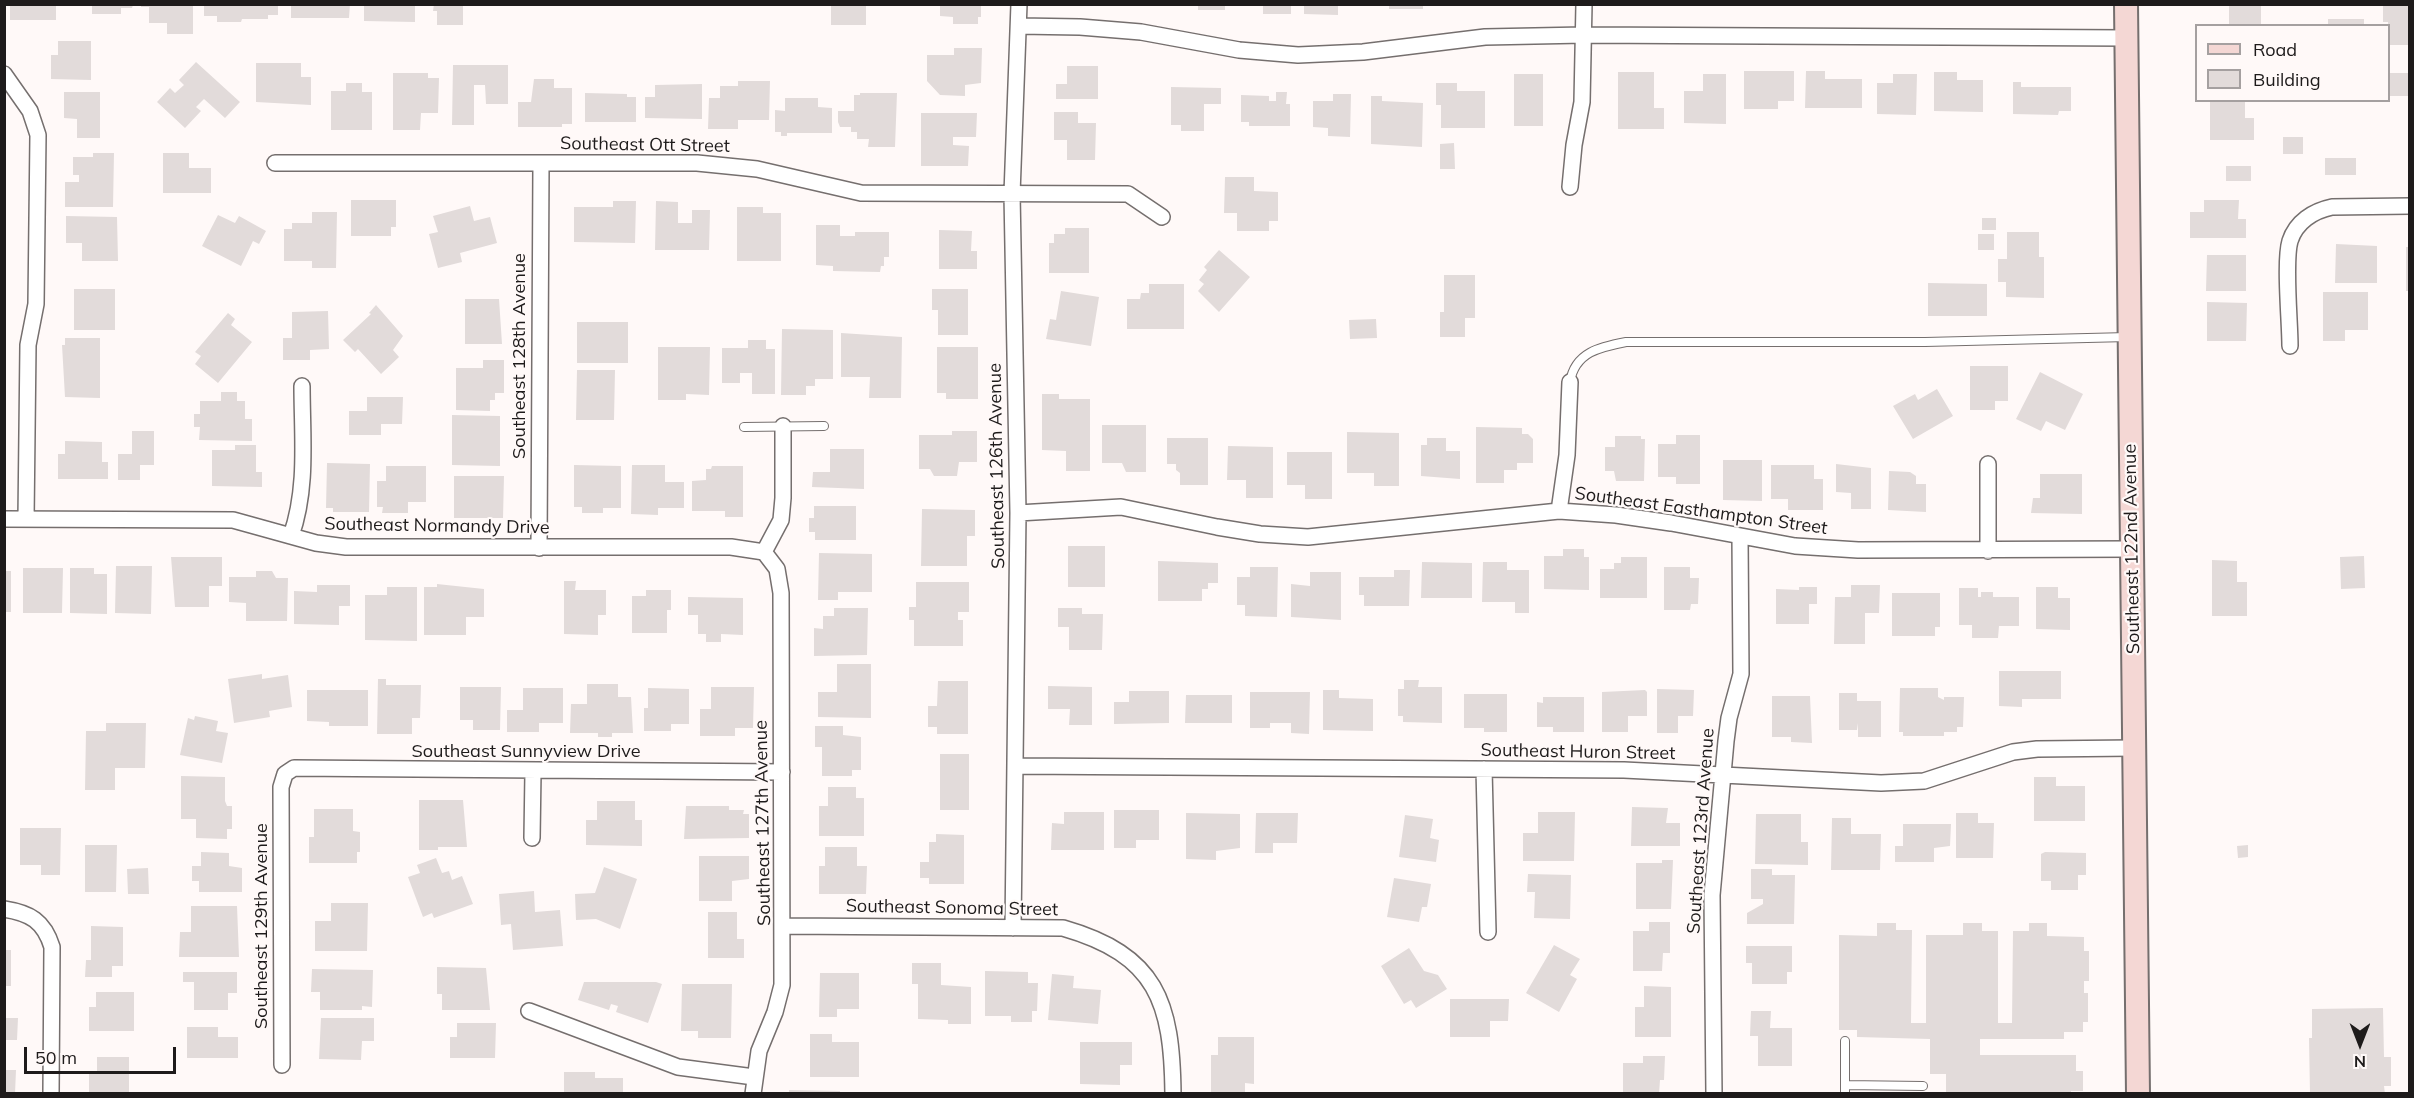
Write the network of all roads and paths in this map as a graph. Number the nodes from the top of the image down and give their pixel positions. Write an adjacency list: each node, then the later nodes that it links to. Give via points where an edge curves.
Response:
1 (1019, 4): 4 (street, Southeast 126th Avenue)
2 (1584, 4): 5 (street)
3 (2126, 4): 6 (main road, Southeast 122nd Avenue)
4 (1019, 26): 5 (street, via 1140,32 1239,50 1298,55 1363,52 1485,37); 11 (street, Southeast 126th Avenue)
5 (1584, 35): 6 (street); 10 (street, via 1582,102)
6 (2126, 38): 14 (main road, Southeast 122nd Avenue)
7 (4, 74): 25 (street, via 30,111 38,135 36,304 28,345)
8 (275, 163): 9 (street, Southeast Ott Street)
9 (541, 164): 11 (street, Southeast Ott Street, via 698,162 757,169 861,193); 28 (street, Southeast 128th Avenue)
10 (1570, 188)
11 (1012, 194): 13 (street, Southeast Ott Street, via 1128,194); 23 (street, Southeast 126th Avenue)
12 (2409, 206): 15 (street, via 2332,207 2302,221 2290,242)
13 (1162, 217)
14 (2130, 337): 16 (lane, via 1626,342 1586,354 1571,372); 29 (main road, Southeast 122nd Avenue)
15 (2290, 346)
16 (1570, 382): 22 (street, via 1567,455)
17 (302, 386): 26 (street, via 302,483 299,513)
18 (783, 426): 19 (lane); 20 (lane); 31 (street, via 781,520)
19 (824, 426)
20 (744, 427)
21 (1988, 464): 30 (street)
22 (1559, 511): 23 (street, Southeast Easthampton Street, via 1308,537 1260,534 1121,507); 27 (street, Southeast Easthampton Street, via 1638,518)
23 (1018, 513): 33 (street, Southeast 126th Avenue)
24 (4, 519): 25 (street, Southeast Normandy Drive)
25 (26, 519): 26 (street, Southeast Normandy Drive, via 232,520)
26 (291, 536): 28 (street, Southeast Normandy Drive, via 346,547)
27 (1740, 537): 30 (street, Southeast Easthampton Street, via 1858,550); 37 (street, Southeast 123rd Avenue, via 1741,674 1729,718)
28 (538, 548): 31 (street, Southeast Normandy Drive, via 731,548)
29 (2132, 549): 30 (street, Southeast Easthampton Street); 32 (main road, Southeast 122nd Avenue)
30 (1988, 551)
31 (764, 552): 36 (street, Southeast 127th Avenue, via 777,569 781,593)
32 (2134, 748): 37 (street, Southeast Huron Street, via 2037,748 1924,781 1881,783); 54 (main road, Southeast 122nd Avenue)
33 (1016, 766): 34 (street, Southeast Huron Street); 42 (street, Southeast 126th Avenue)
34 (1484, 770): 37 (street, Southeast Huron Street, via 1624,770); 43 (street)
35 (533, 772): 36 (street, Southeast Sunnyview Drive); 38 (street, Southeast Sunnyview Drive, via 294,768 285,774); 39 (street)
36 (782, 772): 41 (street, Southeast 127th Avenue)
37 (1722, 776): 53 (street, Southeast 123rd Avenue, via 1712,895)
38 (281, 787): 46 (street, Southeast 129th Avenue)
39 (532, 838)
40 (4, 909): 50 (street, via 26,912 48,933 52,947)
41 (784, 926): 42 (street, Southeast Sonoma Street); 47 (street, Southeast 127th Avenue, via 782,985)
42 (1013, 928): 52 (street, Southeast Sonoma Street, via 1063,928 1096,938 1131,958 1161,1003 1172,1045)
43 (1488, 932)
44 (529, 1011): 47 (street, via 678,1067)
45 (1845, 1041): 49 (lane)
46 (282, 1065)
47 (753, 1077): 51 (street, Southeast 127th Avenue)
48 (1923, 1086): 49 (lane)
49 (1845, 1089)
50 (51, 1093)
51 (753, 1094)
52 (1173, 1094)
53 (1714, 1094)
54 (2138, 1094)

